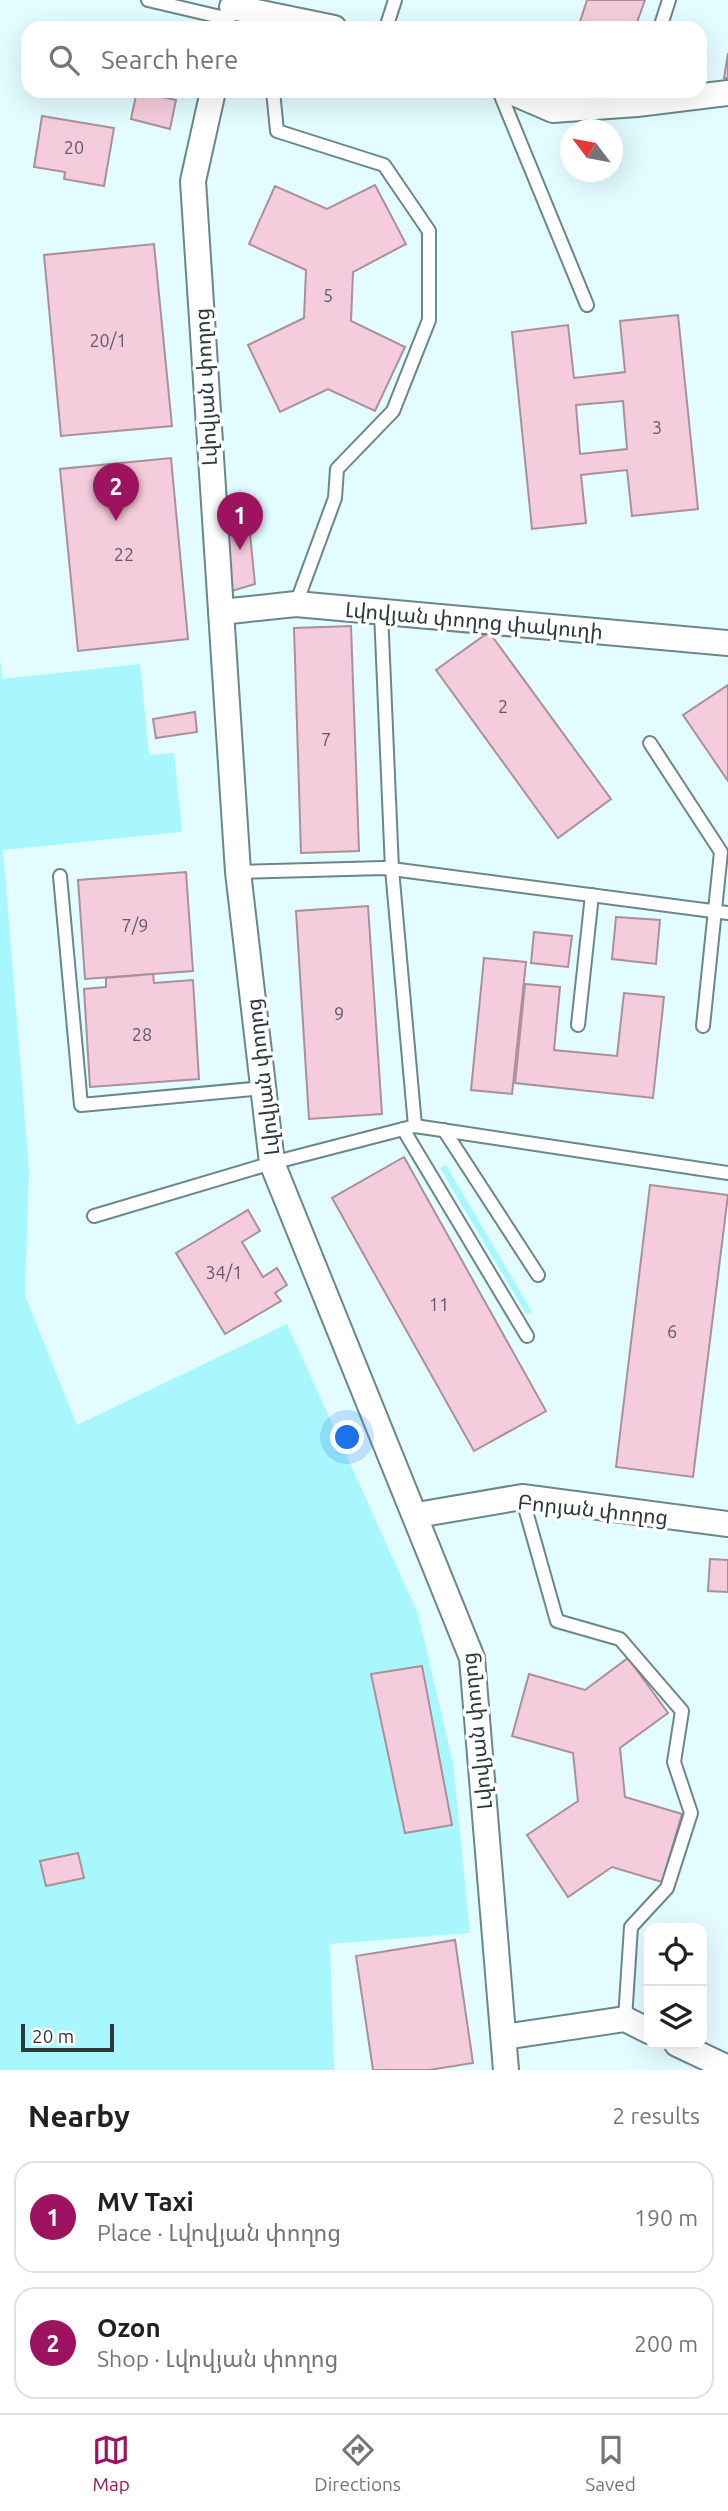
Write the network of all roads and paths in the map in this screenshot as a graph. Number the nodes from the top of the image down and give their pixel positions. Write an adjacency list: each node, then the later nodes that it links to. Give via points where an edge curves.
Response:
1 (148, 0): 4 (lane)
2 (395, 0): 6 (lane)
3 (669, 0): 7 (lane)
4 (230, 14): 5 (street)
5 (265, 21)
6 (388, 21)
7 (662, 21)
8 (728, 93): 9 (street)
9 (707, 94)
10 (211, 98): 17 (street, Լվովյան փողոց, via 193,181)
11 (274, 98): 16 (lane, via 278,131 384,165 429,231 429,320 393,411 337,469 335,498)
12 (502, 98): 15 (lane)
13 (525, 98): 14 (street, via 553,110)
14 (639, 98)
15 (587, 305)
16 (296, 604): 17 (street, Լվովյան փողոց փակուղի); 18 (street, Լվովյան փողոց փակուղի)
17 (221, 612): 22 (street, Լվովյան փողոց)
18 (381, 612): 19 (street, Լվովյան փողոց փակուղի); 21 (lane)
19 (728, 643)
20 (650, 743): 25 (lane, via 721,852)
21 (392, 869): 22 (lane); 24 (lane); 29 (lane)
22 (238, 872): 28 (street, Լվովյան փողոց)
23 (60, 876): 28 (lane, via 81,1105)
24 (592, 895): 25 (lane); 26 (lane)
25 (722, 912): 27 (lane)
26 (578, 1025)
27 (703, 1026)
28 (263, 1088): 31 (street, Լվովյան փողոց)
29 (409, 1127): 30 (lane); 31 (lane); 35 (lane)
30 (444, 1130): 32 (lane); 34 (lane)
31 (272, 1163): 33 (lane); 37 (street, Լվովյան փողոց)
32 (728, 1173)
33 (94, 1216)
34 (538, 1275)
35 (527, 1336)
36 (522, 1497): 37 (street, Բորյան փողոց); 38 (street, Բորյան փողոց); 39 (lane, via 556,1621 621,1639 682,1710 674,1762 691,1813 667,1888 631,1927)
37 (417, 1515): 41 (street, Լվովյան փողոց, via 472,1658)
38 (728, 1524)
39 (625, 2020): 40 (street); 41 (street)
40 (644, 2029)
41 (505, 2037): 44 (street, Լվովյան փողոց)
42 (688, 2049): 43 (street)
43 (728, 2068)
44 (506, 2070)

